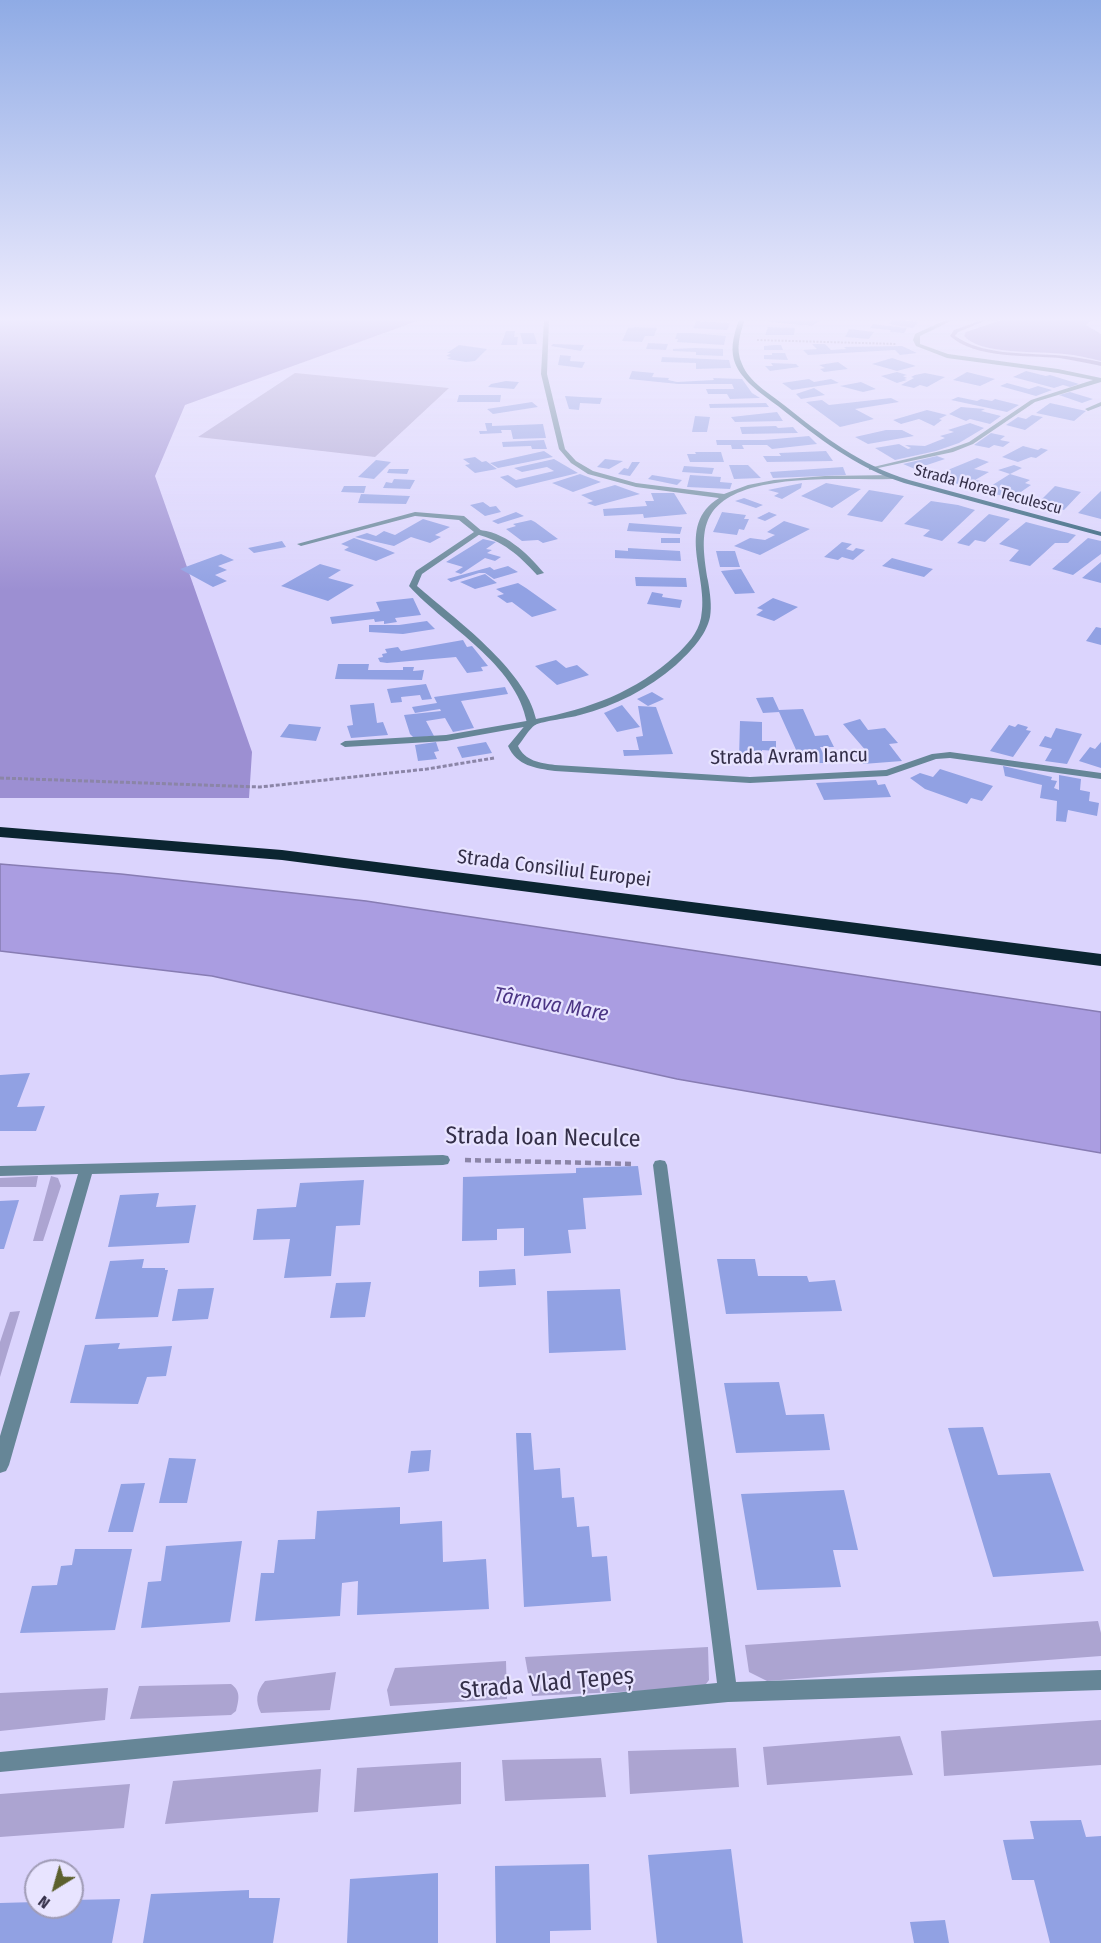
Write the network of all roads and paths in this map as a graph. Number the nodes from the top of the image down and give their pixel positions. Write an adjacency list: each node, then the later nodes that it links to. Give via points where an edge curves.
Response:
1 (553, 410): 6 (street, via 562,449 584,469 621,481)
2 (786, 410): 4 (street, Strada Horea Teculescu, via 823,439)
3 (1020, 410): 4 (street, via 971,443 951,451)
4 (871, 469): 5 (street, Strada Horea Teculescu)
5 (892, 477): 6 (street, via 774,482); 8 (street, Strada Horea Teculescu)
6 (724, 496): 11 (street, via 707,511 699,538 706,618 700,632 679,657 620,698)
7 (479, 532): 9 (street, via 461,518 415,514); 10 (street, via 501,538 516,548); 11 (street, via 419,573 412,586 506,670 533,713)
8 (1101, 534)
9 (301, 544)
10 (540, 573)
11 (532, 723): 12 (street, via 446,738); 13 (street, via 513,746)
12 (345, 744)
13 (516, 755): 14 (street, Strada Avram Iancu, via 531,764 555,768 750,780 886,773 935,756 951,755); 15 (path, via 260,787)
14 (1101, 776)
15 (0, 778)
16 (0, 831): 17 (highway, Strada Consiliul Europei, via 282,855)
17 (1101, 960)
18 (443, 1160): 19 (path, Strada Ioan Neculce); 20 (street, Strada Ioan Neculce)
19 (660, 1165): 24 (street, Strada Ioan Neculce)
20 (87, 1168): 21 (street, Strada Ioan Neculce); 22 (street)
21 (0, 1171)
22 (0, 1465)
23 (1101, 1680): 24 (street, Strada Vlad Țepeș)
24 (728, 1692): 25 (street, Strada Vlad Țepeș)
25 (0, 1762)

